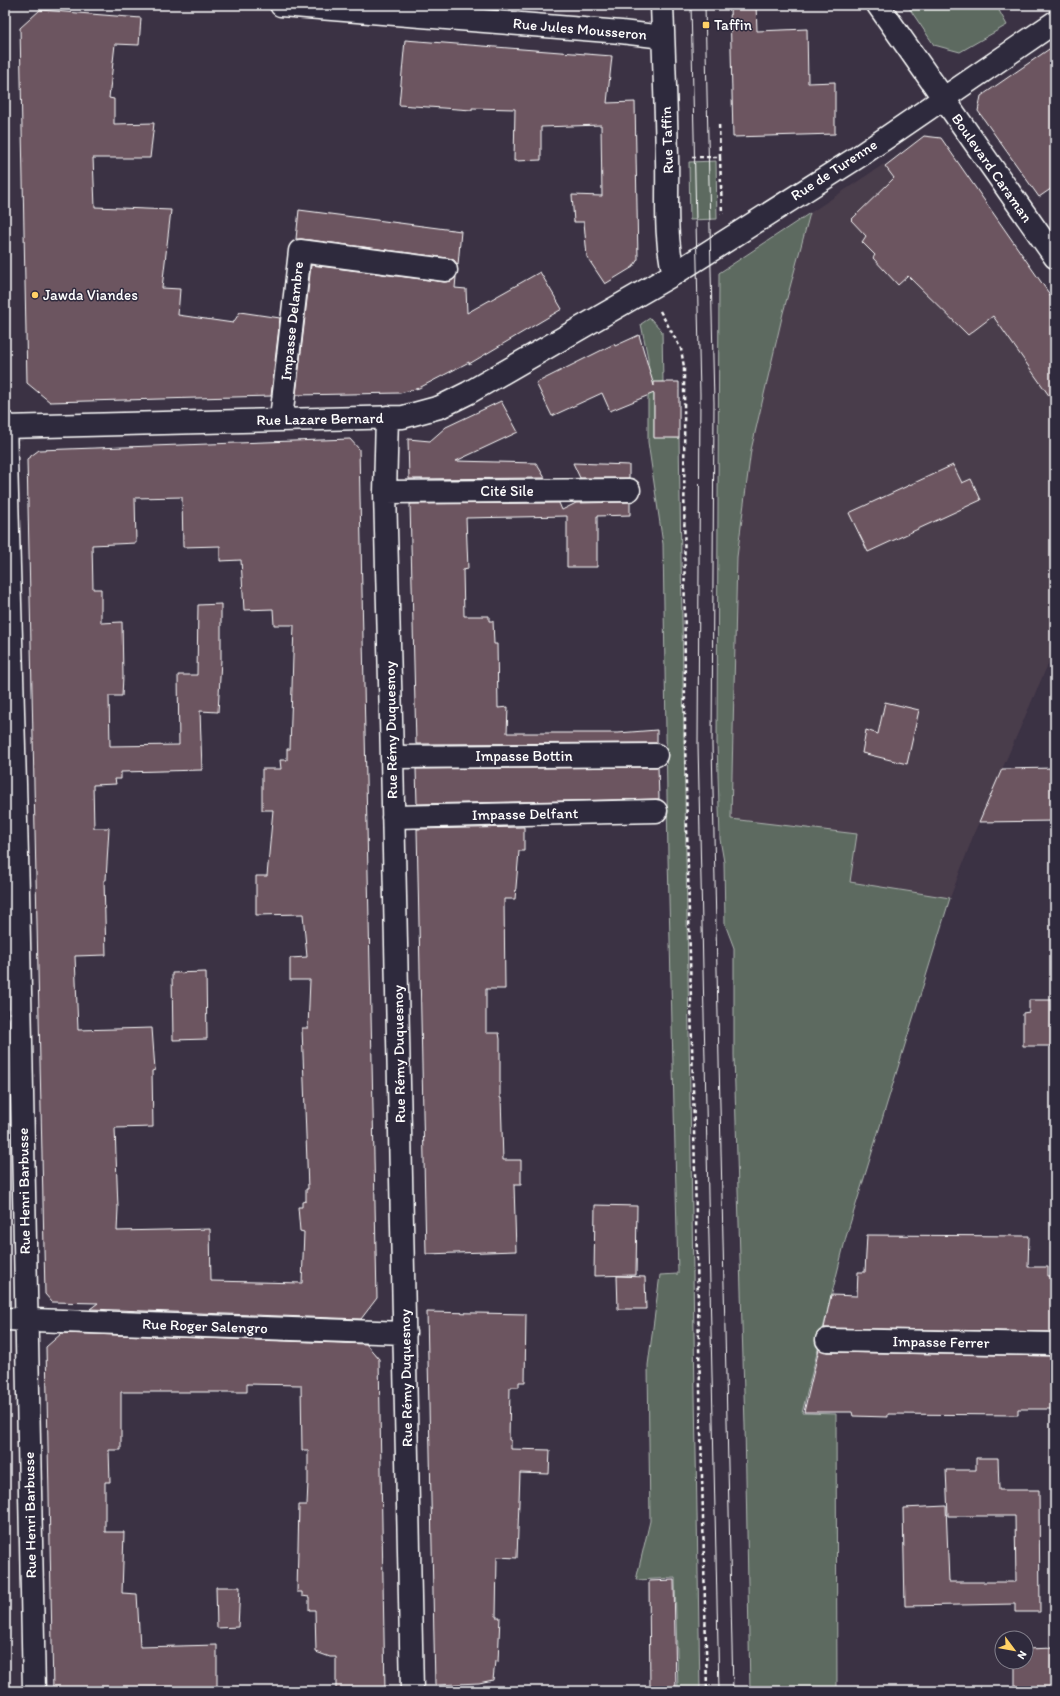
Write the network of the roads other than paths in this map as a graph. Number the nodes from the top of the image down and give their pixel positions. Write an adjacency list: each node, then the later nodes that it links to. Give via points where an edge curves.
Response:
1 (282, 5): 5 (street, Rue Jules Mousseron)
2 (662, 5): 5 (street, Rue Taffin)
3 (878, 5): 6 (street, Boulevard Caraman)
4 (1055, 22): 6 (street, Rue de Turenne)
5 (663, 36): 9 (street, Rue Taffin, via 668,231 670,262)
6 (943, 98): 7 (street, Boulevard Caraman); 9 (street, Rue de Turenne, via 861,155)
7 (1055, 257)
8 (446, 270): 12 (street, Impasse Delambre, via 300,251)
9 (674, 274): 10 (street, Rue de Turenne)
10 (609, 312): 11 (street, Rue Lazare Bernard, via 454,401 414,415)
11 (387, 417): 12 (street, Rue Lazare Bernard); 16 (street, Rue Rémy Duquesnoy)
12 (281, 419): 14 (street, Rue Lazare Bernard)
13 (5, 422): 14 (street, Rue Henri Barbusse)
14 (5, 427): 21 (street, Rue Henri Barbusse, via 18,901)
15 (628, 490): 16 (street, Cité Sile)
16 (385, 492): 18 (street, Rue Rémy Duquesnoy)
17 (656, 755): 18 (street, Impasse Bottin)
18 (392, 757): 20 (street, Rue Rémy Duquesnoy)
19 (656, 812): 20 (street, Impasse Delfant)
20 (394, 817): 22 (street, Rue Rémy Duquesnoy)
21 (15, 1319): 22 (street, Rue Roger Salengro); 25 (street, Rue Henri Barbusse)
22 (405, 1333): 26 (street, Rue Rémy Duquesnoy)
23 (827, 1340): 24 (street, Impasse Ferrer)
24 (1055, 1344)
25 (34, 1691)
26 (412, 1691)

